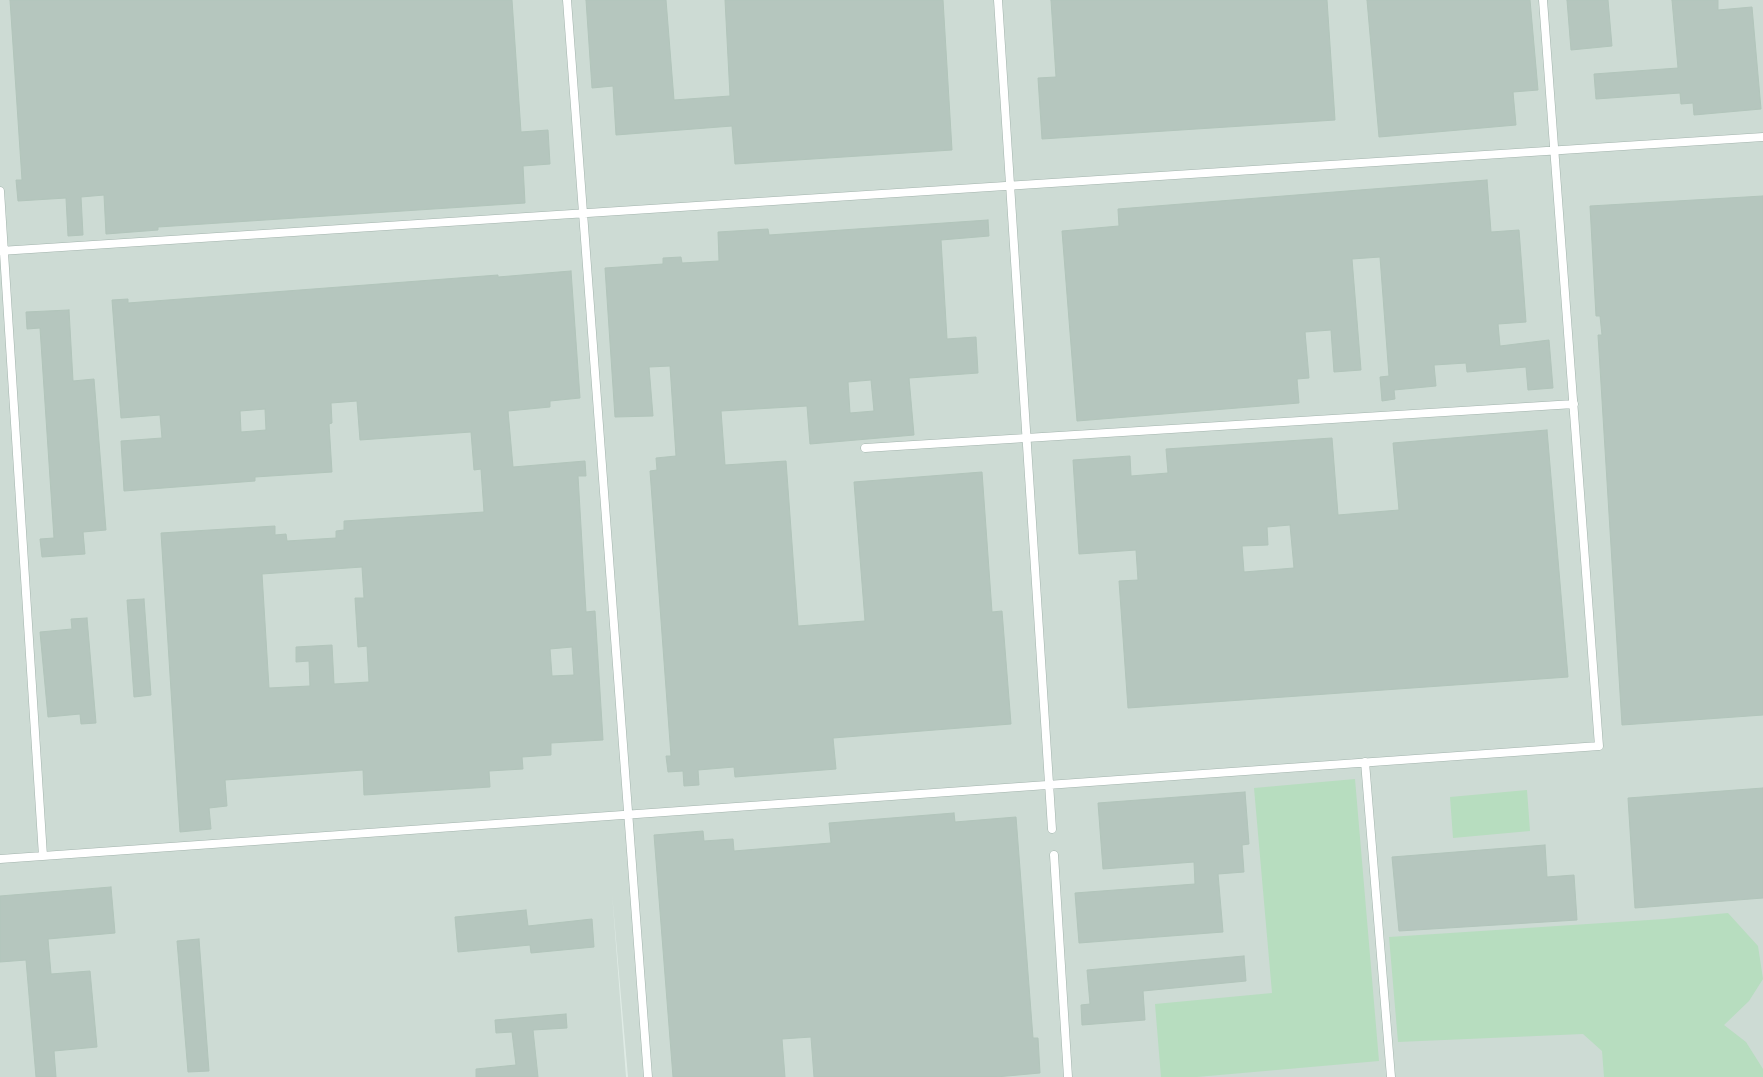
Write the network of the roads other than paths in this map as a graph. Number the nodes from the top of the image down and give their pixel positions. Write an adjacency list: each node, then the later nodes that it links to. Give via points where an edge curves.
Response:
1 (567, 0): 8 (lane)
2 (998, 0): 6 (lane)
3 (1543, 0): 5 (lane)
4 (1763, 137): 5 (lane)
5 (1555, 151): 6 (lane); 10 (lane)
6 (1010, 186): 8 (lane); 11 (lane)
7 (0, 190): 9 (lane)
8 (583, 214): 9 (lane); 15 (lane)
9 (2, 251): 18 (lane)
10 (1574, 404): 11 (lane); 13 (lane, via 1600,746)
11 (1026, 438): 12 (lane); 14 (lane)
12 (865, 448)
13 (1365, 762): 14 (lane); 22 (lane)
14 (1049, 785): 15 (lane); 16 (lane)
15 (628, 815): 18 (lane); 20 (lane)
16 (1052, 828)
17 (1054, 855): 21 (lane)
18 (43, 856): 19 (lane)
19 (0, 859)
20 (648, 1077)
21 (1068, 1077)
22 (1391, 1077)

